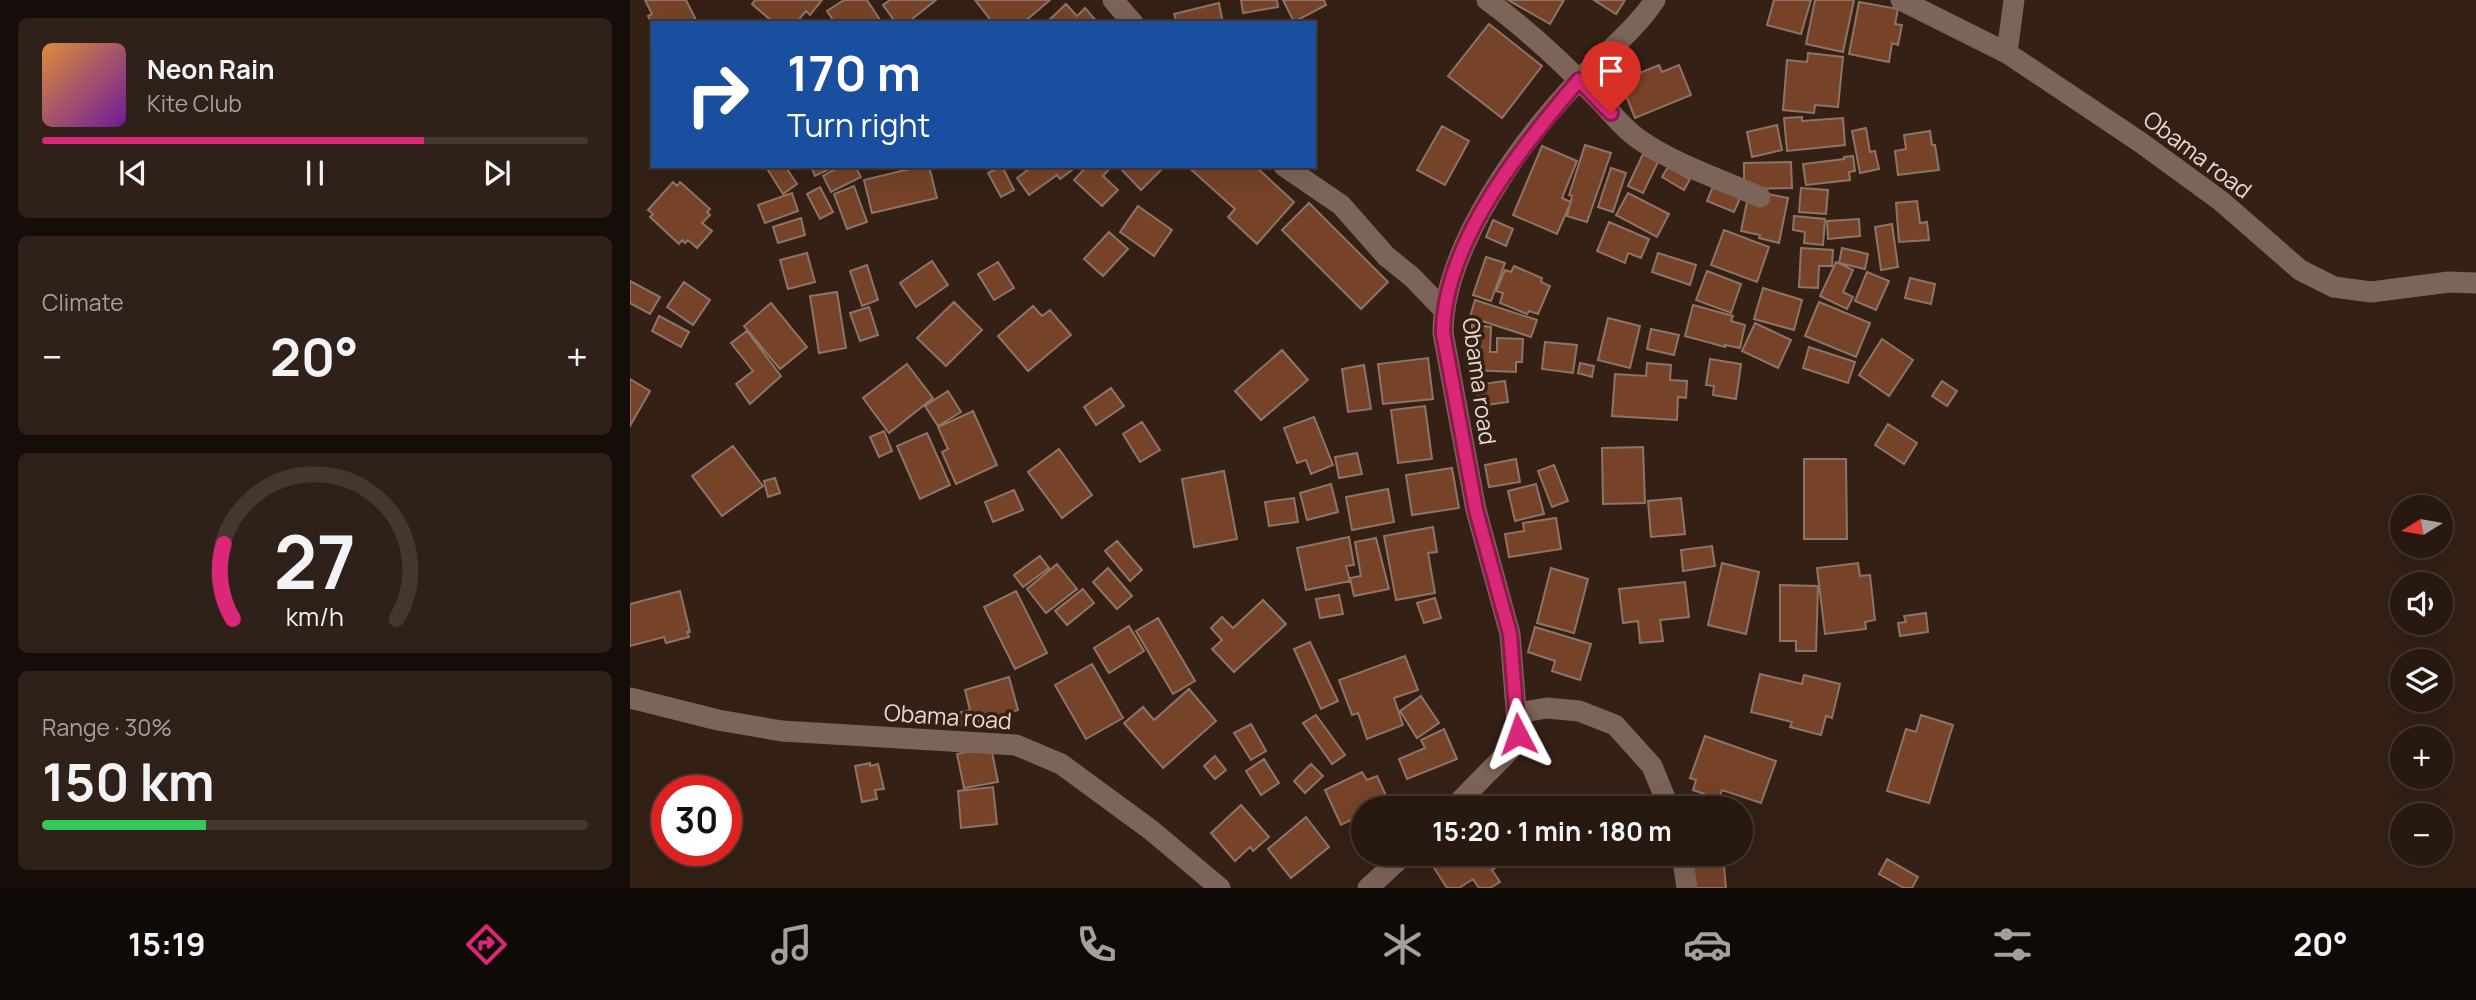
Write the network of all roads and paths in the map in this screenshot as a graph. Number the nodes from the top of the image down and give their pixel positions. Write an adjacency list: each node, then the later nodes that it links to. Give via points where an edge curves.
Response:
1 (1114, 0): 6 (street)
2 (1487, 0): 8 (street)
3 (1655, 0): 8 (street, Obama road)
4 (1901, 0): 7 (street, Obama road)
5 (2014, 0): 7 (street)
6 (1131, 21)
7 (2007, 53): 11 (street, Obama road, via 2211,193 2300,270 2334,286 2371,292)
8 (1579, 80): 10 (street, via 1641,141); 12 (street, Obama road, via 1537,128 1498,184 1456,263)
9 (1287, 168): 12 (street, via 1342,205 1386,256)
10 (1760, 197)
11 (2476, 283)
12 (1443, 309): 14 (street, Obama road, via 1443,333 1473,498 1510,634)
13 (630, 698): 19 (street, Obama road, via 782,731 1016,745 1061,764)
14 (1517, 713): 15 (street, Obama road, via 1518,734 1511,749); 16 (street, via 1547,708 1579,711 1615,725 1652,766)
15 (1465, 796)
16 (1664, 796)
17 (1392, 866): 20 (street)
18 (1684, 866): 21 (street)
19 (1220, 888)
20 (1368, 888)
21 (1687, 888)

